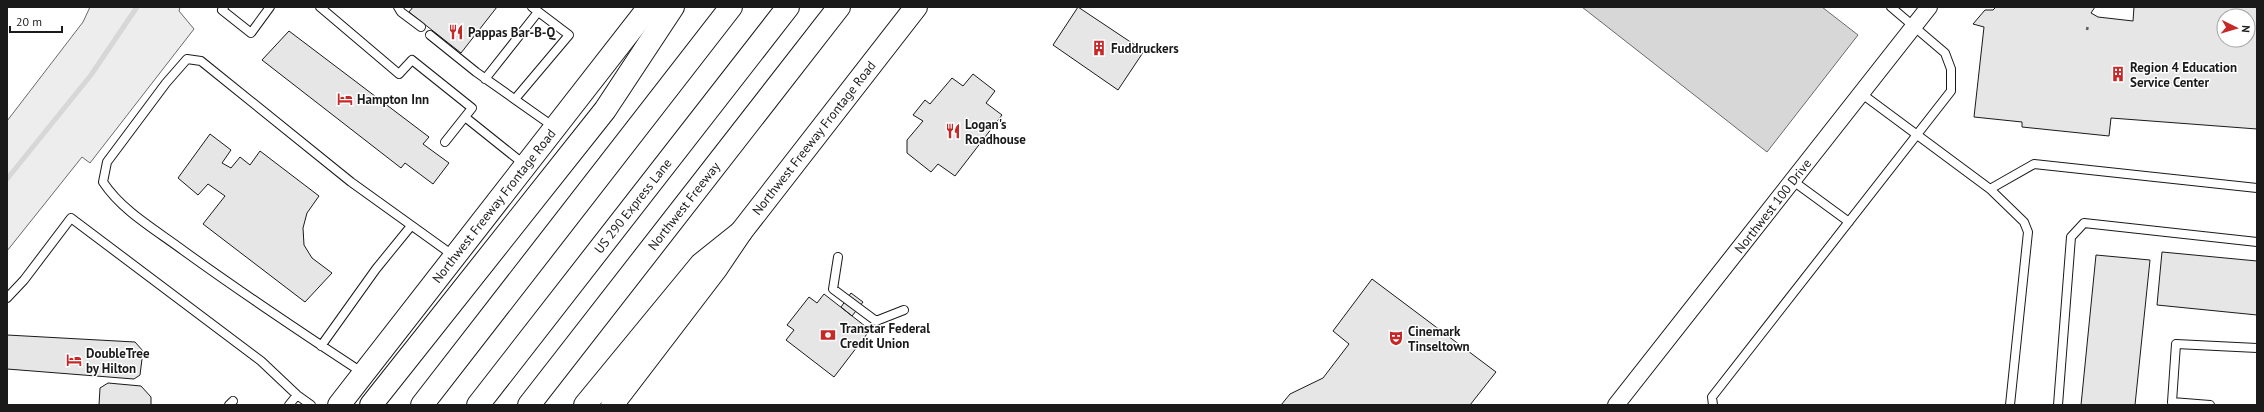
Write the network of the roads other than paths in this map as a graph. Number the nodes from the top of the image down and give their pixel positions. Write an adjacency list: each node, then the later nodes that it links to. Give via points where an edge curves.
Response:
1 (224, 7): 2 (lane, via 222,10 251,33)
2 (270, 7)
3 (320, 7): 20 (lane, via 399,74 412,60 472,108)
4 (398, 7): 15 (lane)
5 (649, 7): 21 (main road, Northwest Freeway Frontage Road)
6 (673, 7): 43 (main road, via 605,110)
7 (731, 7): 44 (main road)
8 (788, 7): 45 (main road, US 290 Express Lane)
9 (839, 7): 46 (main road, Northwest Freeway)
10 (916, 7): 30 (main road, Northwest Freeway Frontage Road)
11 (1891, 7): 14 (lane)
12 (1929, 7): 14 (street, Northwest 100 Drive)
13 (535, 9): 17 (lane); 19 (lane, via 569,35)
14 (1915, 26): 18 (street, Northwest 100 Drive); 22 (lane, via 1945,53 1951,69 1951,91)
15 (421, 27)
16 (430, 34): 17 (lane)
17 (485, 79): 19 (lane)
18 (1862, 94): 22 (lane); 25 (street, Northwest 100 Drive)
19 (515, 99): 21 (lane)
20 (465, 117): 23 (lane); 24 (lane)
21 (555, 128): 24 (main road, Northwest Freeway Frontage Road)
22 (1917, 135): 27 (lane); 28 (lane)
23 (445, 142)
24 (525, 165): 32 (main road, Northwest Freeway Frontage Road)
25 (1793, 181): 28 (lane); 49 (street, Northwest 100 Drive)
26 (2257, 188): 27 (lane, via 2034,164)
27 (1990, 190): 51 (lane, via 2024,222 2028,232)
28 (1848, 222): 50 (lane, via 1712,397)
29 (411, 226): 32 (lane); 36 (lane, via 376,269); 36 (lane, via 201,61 187,59 142,115 107,162 103,182 112,196 243,294)
30 (741, 232): 47 (main road, via 701,264); 48 (main road, Northwest Freeway Frontage Road, via 716,269)
31 (2257, 242): 52 (lane, via 2084,223 2071,237)
32 (454, 256): 38 (main road, Northwest Freeway Frontage Road)
33 (838, 257): 35 (lane, via 833,289 876,321)
34 (7, 298): 39 (lane, via 24,280 71,218 261,361)
35 (904, 310)
36 (321, 346): 38 (lane)
37 (2257, 348): 53 (lane, via 2176,344 2172,402)
38 (363, 374): 42 (main road, Northwest Freeway Frontage Road)
39 (297, 395): 40 (lane); 41 (lane)
40 (289, 405)
41 (311, 405)
42 (339, 405)
43 (371, 405)
44 (422, 405)
45 (478, 405)
46 (529, 405)
47 (585, 405)
48 (612, 405)
49 (1616, 405)
50 (1713, 405)
51 (2010, 405)
52 (2058, 405)
53 (2210, 405)

